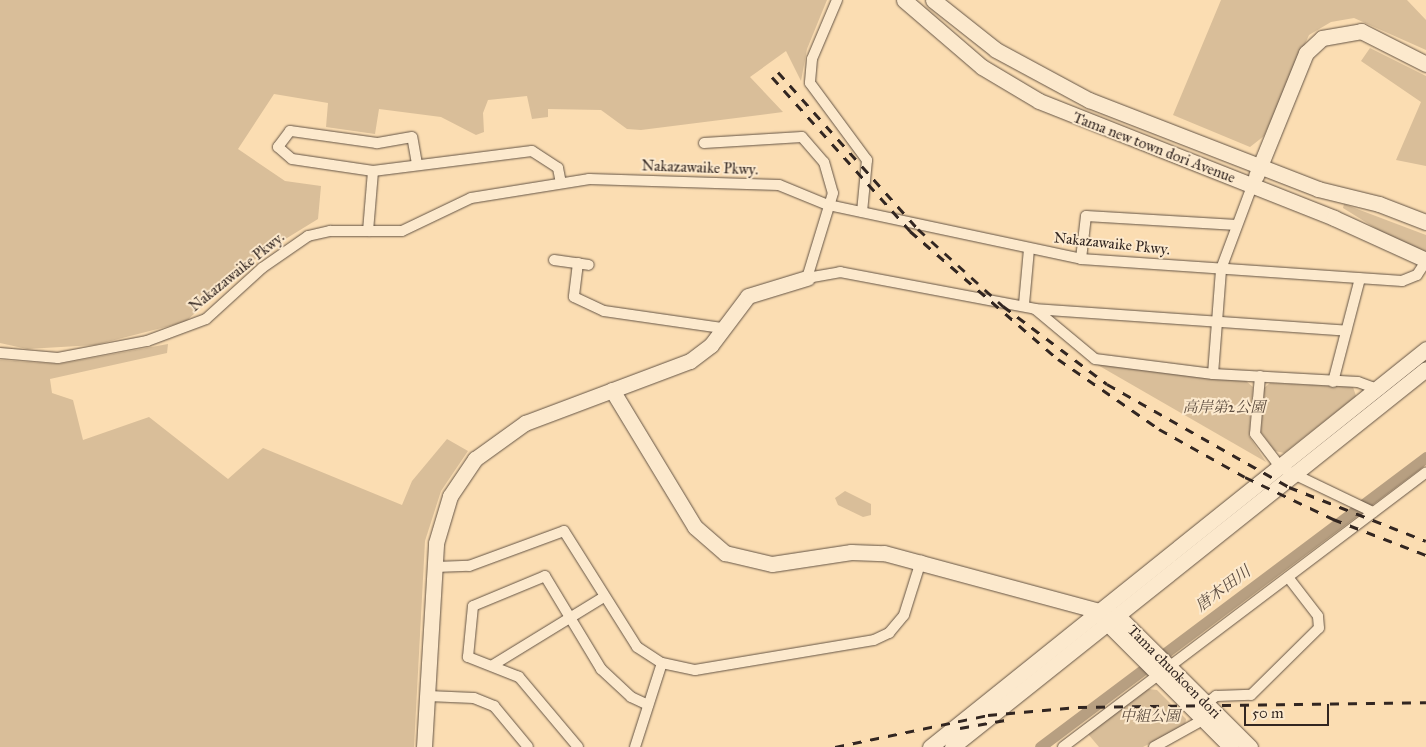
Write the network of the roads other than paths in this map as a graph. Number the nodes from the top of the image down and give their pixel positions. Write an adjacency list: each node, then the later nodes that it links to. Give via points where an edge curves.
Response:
1 (836, 0): 14 (street, via 812,59 810,83 867,160)
2 (904, 0): 6 (main road, Tama new town dori Avenue, via 990,71 1039,101)
3 (934, 0): 5 (main road, Tama new town dori Avenue, via 1018,65)
4 (1426, 64): 9 (main road, via 1361,31 1341,31 1322,38 1306,53)
5 (1123, 114): 6 (main road, via 1112,121); 9 (main road, Tama new town dori Avenue)
6 (1116, 135): 12 (main road, Tama new town dori Avenue)
7 (704, 143): 13 (street, via 802,136 824,162 833,193)
8 (417, 164): 10 (street); 10 (street, via 412,137 377,143 290,130 278,148 292,159); 11 (street, via 485,160 532,151 558,168)
9 (1260, 166): 12 (main road); 15 (main road, Tama new town dori Avenue)
10 (373, 171): 17 (street)
11 (561, 183): 13 (street, Nakazawaike Pkwy., via 589,179 779,185); 17 (street, Nakazawaike Pkwy., via 471,198 402,231)
12 (1252, 186): 16 (street); 21 (main road, Tama new town dori Avenue)
13 (828, 205): 14 (street, Nakazawaike Pkwy.); 23 (street)
14 (862, 212): 18 (street, Nakazawaike Pkwy.)
15 (1426, 222)
16 (1237, 225): 19 (street, via 1086,216); 22 (street)
17 (368, 231): 31 (street, Nakazawaike Pkwy., via 308,236 189,328 58,358)
18 (1029, 249): 19 (street, Nakazawaike Pkwy.); 25 (street)
19 (1081, 259): 22 (street, Nakazawaike Pkwy.)
20 (554, 260): 28 (street, via 584,264 574,296 604,311)
21 (1426, 260): 24 (street, Nakazawaike Pkwy., via 1410,279)
22 (1221, 269): 24 (street, Nakazawaike Pkwy.); 27 (street)
23 (807, 278): 25 (street, via 840,272 868,281); 28 (main road, via 748,296)
24 (1360, 278): 29 (street)
25 (1024, 304): 26 (street)
26 (1034, 309): 27 (street); 32 (street, via 1095,359)
27 (1217, 323): 29 (street); 32 (street)
28 (722, 328): 36 (main road, via 701,355)
29 (1346, 331): 35 (street)
30 (1426, 349): 37 (main road)
31 (0, 353)
32 (1213, 374): 34 (street)
33 (1423, 375): 38 (main road)
34 (1260, 376): 35 (street); 38 (street, via 1255,434)
35 (1333, 382): 37 (street, via 1358,382)
36 (612, 390): 41 (main road, via 695,527 725,553 758,563 867,551); 42 (main road, via 525,423 475,459 442,516)
37 (1380, 390): 38 (main road)
38 (1287, 472): 40 (street); 46 (main road)
39 (1426, 472): 40 (street)
40 (1370, 511): 43 (street)
41 (921, 561): 46 (main road); 47 (street, via 904,615 889,633 874,640 710,669)
42 (435, 567): 44 (street, via 470,566 564,531); 50 (main road)
43 (1288, 576): 49 (street); 51 (street, via 1318,616 1319,628 1251,695 1216,696)
44 (604, 597): 45 (street); 47 (street, via 637,647)
45 (571, 617): 48 (street); 48 (street, via 546,576 473,606 468,657); 52 (street, via 601,669 631,697)
46 (1108, 618): 49 (main road, Tama chuokoen dori); 54 (main road); 59 (main road)
47 (662, 663): 52 (street)
48 (493, 665): 57 (street, via 528,686)
49 (1161, 669): 51 (main road, Tama chuokoen dori); 53 (main road, Tama chuokoen dori); 60 (street)
50 (428, 696): 55 (main road); 56 (street, via 474,698 494,706)
51 (1206, 704): 63 (main road, Tama chuokoen dori)
52 (648, 705): 58 (street)
53 (1203, 720): 61 (street); 62 (main road, Tama chuokoen dori)
54 (957, 745)
55 (424, 747)
56 (528, 747)
57 (578, 747)
58 (634, 747)
59 (930, 747)
60 (1063, 747)
61 (1154, 747)
62 (1231, 747)
63 (1250, 747)

